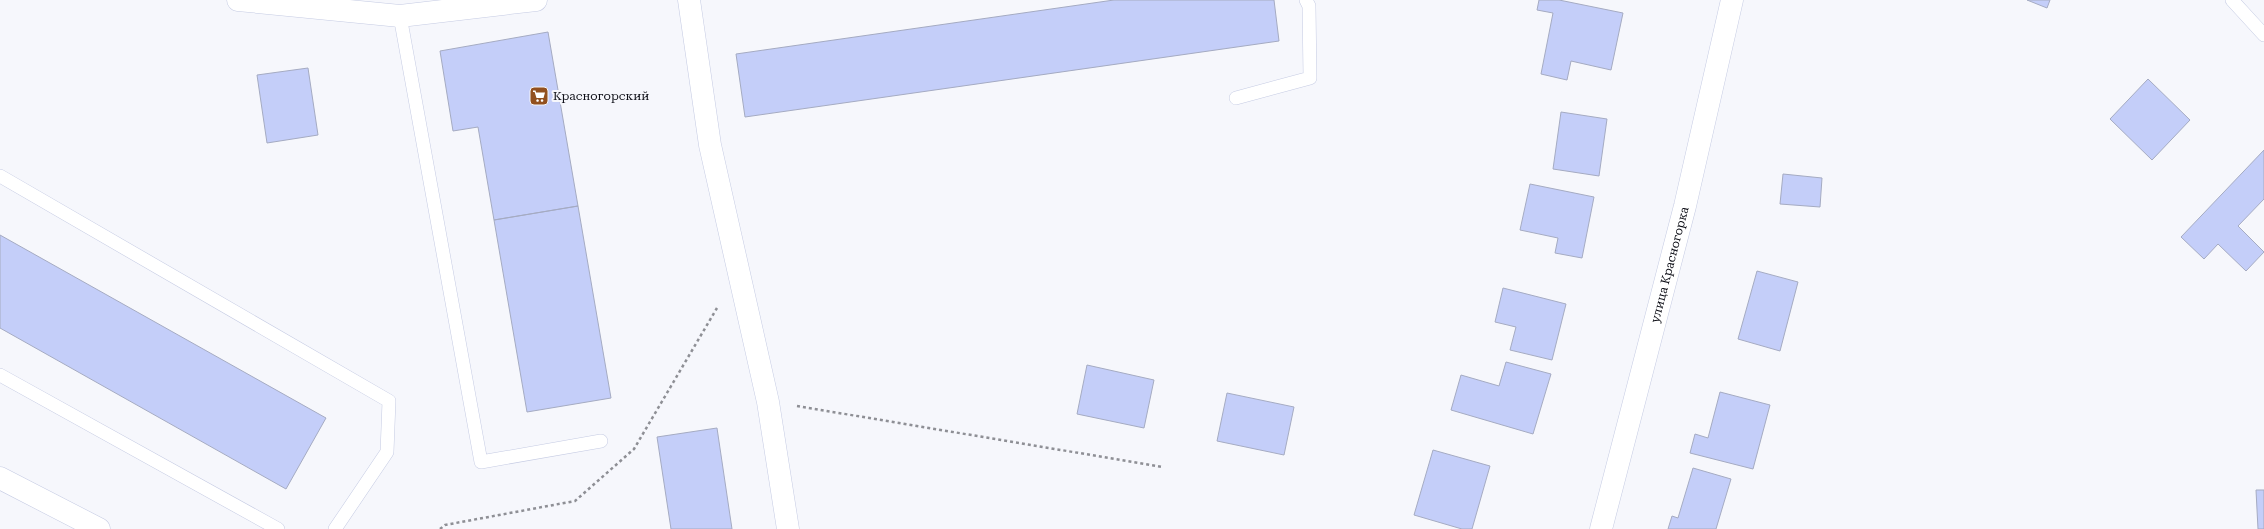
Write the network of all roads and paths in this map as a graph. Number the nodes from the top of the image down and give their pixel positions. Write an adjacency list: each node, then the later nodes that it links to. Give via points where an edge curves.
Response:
1 (238, 0): 7 (street)
2 (536, 0): 7 (street)
3 (689, 0): 12 (street, via 710,145)
4 (1306, 0): 9 (lane, via 1309,6 1310,78)
5 (1732, 0): 20 (street, улица Красногорка, via 1685,206)
6 (2232, 0): 8 (lane)
7 (400, 16): 13 (lane, via 481,462)
8 (2264, 35)
9 (1236, 98)
10 (0, 176): 18 (lane, via 389,401 387,452)
11 (0, 375): 17 (lane)
12 (768, 402): 14 (path); 19 (street)
13 (601, 441)
14 (1163, 467)
15 (0, 478): 16 (street)
16 (99, 529)
17 (278, 529)
18 (335, 529)
19 (788, 529)
20 (1601, 529)

